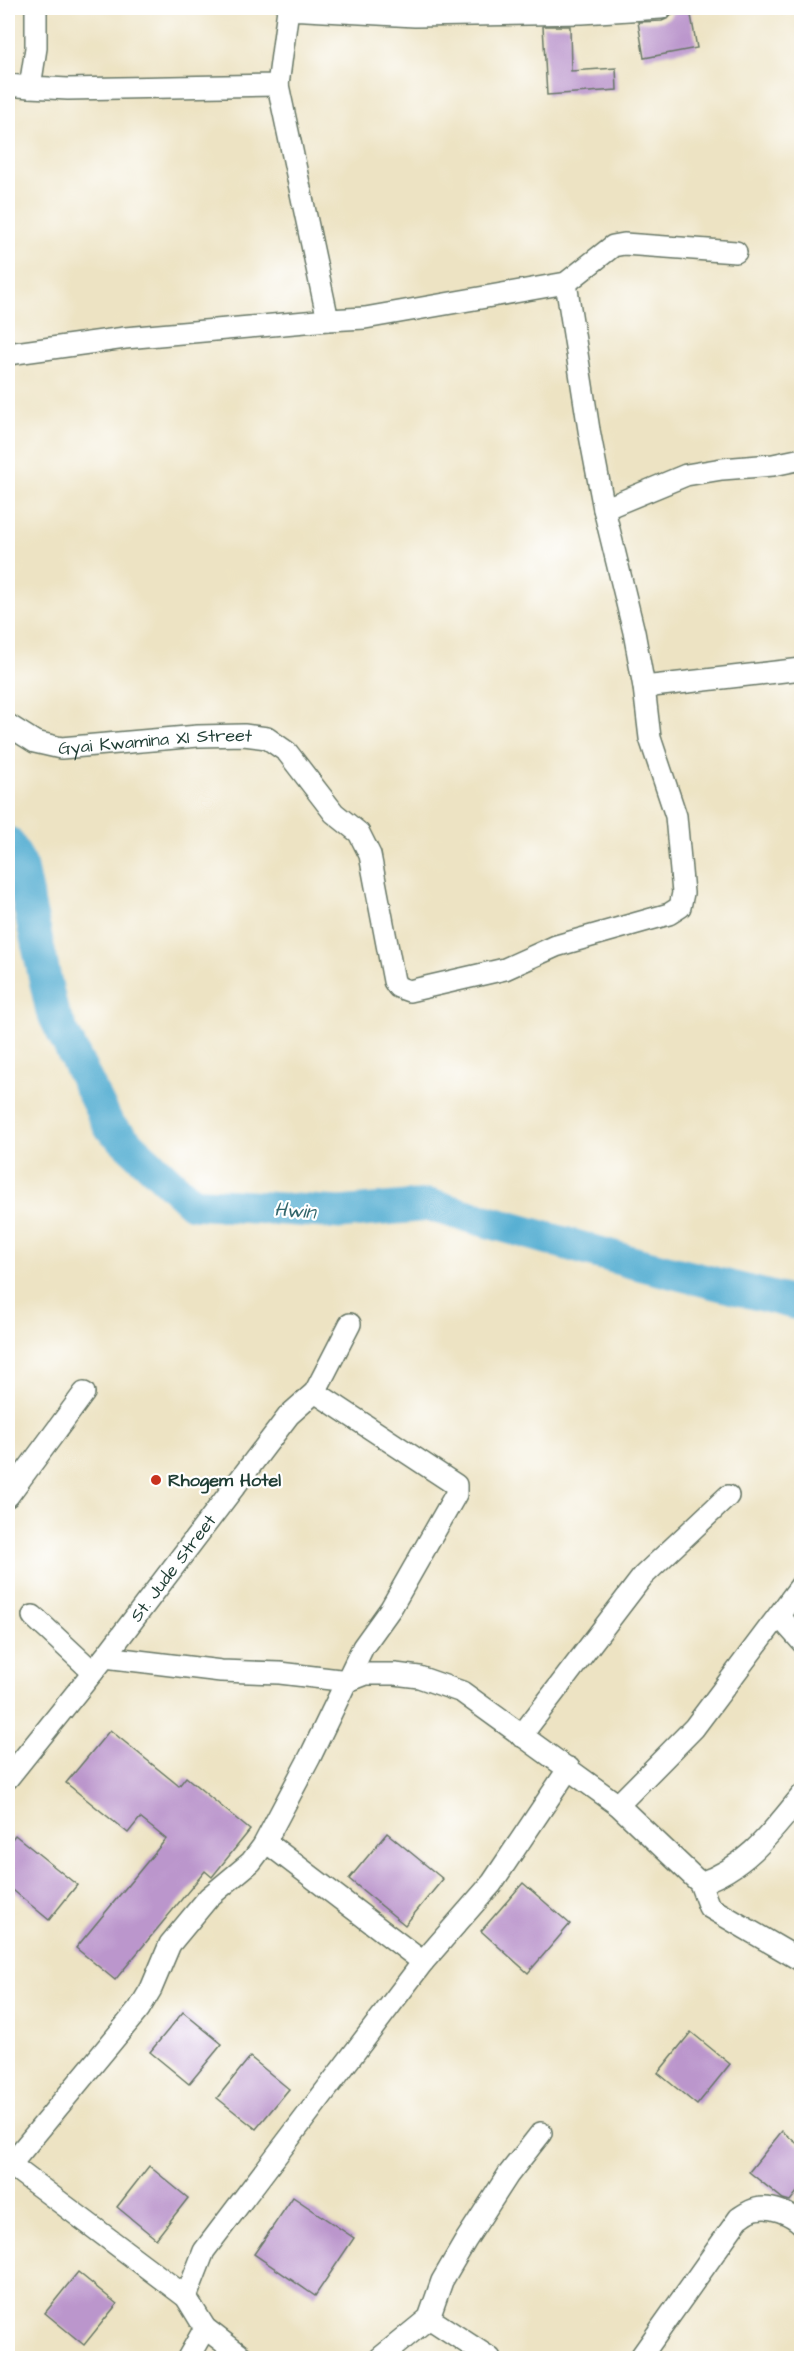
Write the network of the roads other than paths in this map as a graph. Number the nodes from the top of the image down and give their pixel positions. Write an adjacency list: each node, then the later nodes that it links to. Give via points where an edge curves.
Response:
1 (36, 8): 6 (street, via 36,48)
2 (288, 8): 3 (street, via 415,16); 5 (street)
3 (661, 8)
4 (8, 85): 6 (street)
5 (278, 85): 6 (street); 9 (street)
6 (30, 87)
7 (736, 252): 8 (street, via 624,244 613,246)
8 (566, 282): 9 (street, via 364,318); 12 (street)
9 (328, 320): 10 (street, via 125,338)
10 (8, 354)
11 (801, 459): 12 (street, via 686,475)
12 (604, 509): 14 (street)
13 (801, 669): 14 (street)
14 (644, 687): 15 (street, Gyai Kwamina XI Street, via 650,738 676,816 683,893 680,907 669,914 555,946 505,969 409,991 394,981 370,855 359,832 334,813 287,752 267,738 198,736 61,748 35,742)
15 (8, 725)
16 (350, 1324): 17 (street, St. Jude Street)
17 (315, 1392): 25 (street, St. Jude Street, via 289,1415); 26 (street, via 456,1485 457,1490 391,1608 363,1647)
18 (84, 1393): 19 (street)
19 (8, 1496)
20 (728, 1496): 27 (street, via 643,1576)
21 (801, 1584): 23 (street)
22 (33, 1616): 25 (street)
23 (779, 1616): 24 (street); 31 (street, via 694,1728)
24 (801, 1642)
25 (99, 1665): 26 (street, via 280,1673); 29 (street, St. Jude Street)
26 (348, 1681): 27 (street, via 366,1674 395,1674 442,1684 462,1692); 32 (street)
27 (521, 1736): 28 (street)
28 (569, 1768): 31 (street); 35 (street, via 492,1883)
29 (8, 1778)
30 (801, 1795): 33 (street, via 745,1859)
31 (618, 1805): 33 (street)
32 (266, 1842): 35 (street); 37 (street, via 251,1862 208,1897 170,1944 139,2009)
33 (700, 1883): 34 (street, via 709,1907)
34 (801, 1961)
35 (423, 1962): 39 (street, via 204,2252)
36 (541, 2133): 40 (street, via 466,2240 442,2281)
37 (9, 2164): 39 (street)
38 (801, 2224): 46 (street, via 768,2208 754,2209 739,2218)
39 (186, 2297): 41 (street)
40 (429, 2318): 44 (street); 45 (street)
41 (205, 2328): 42 (street); 43 (street)
42 (188, 2358)
43 (244, 2358)
44 (380, 2358)
45 (490, 2358)
46 (639, 2358)

